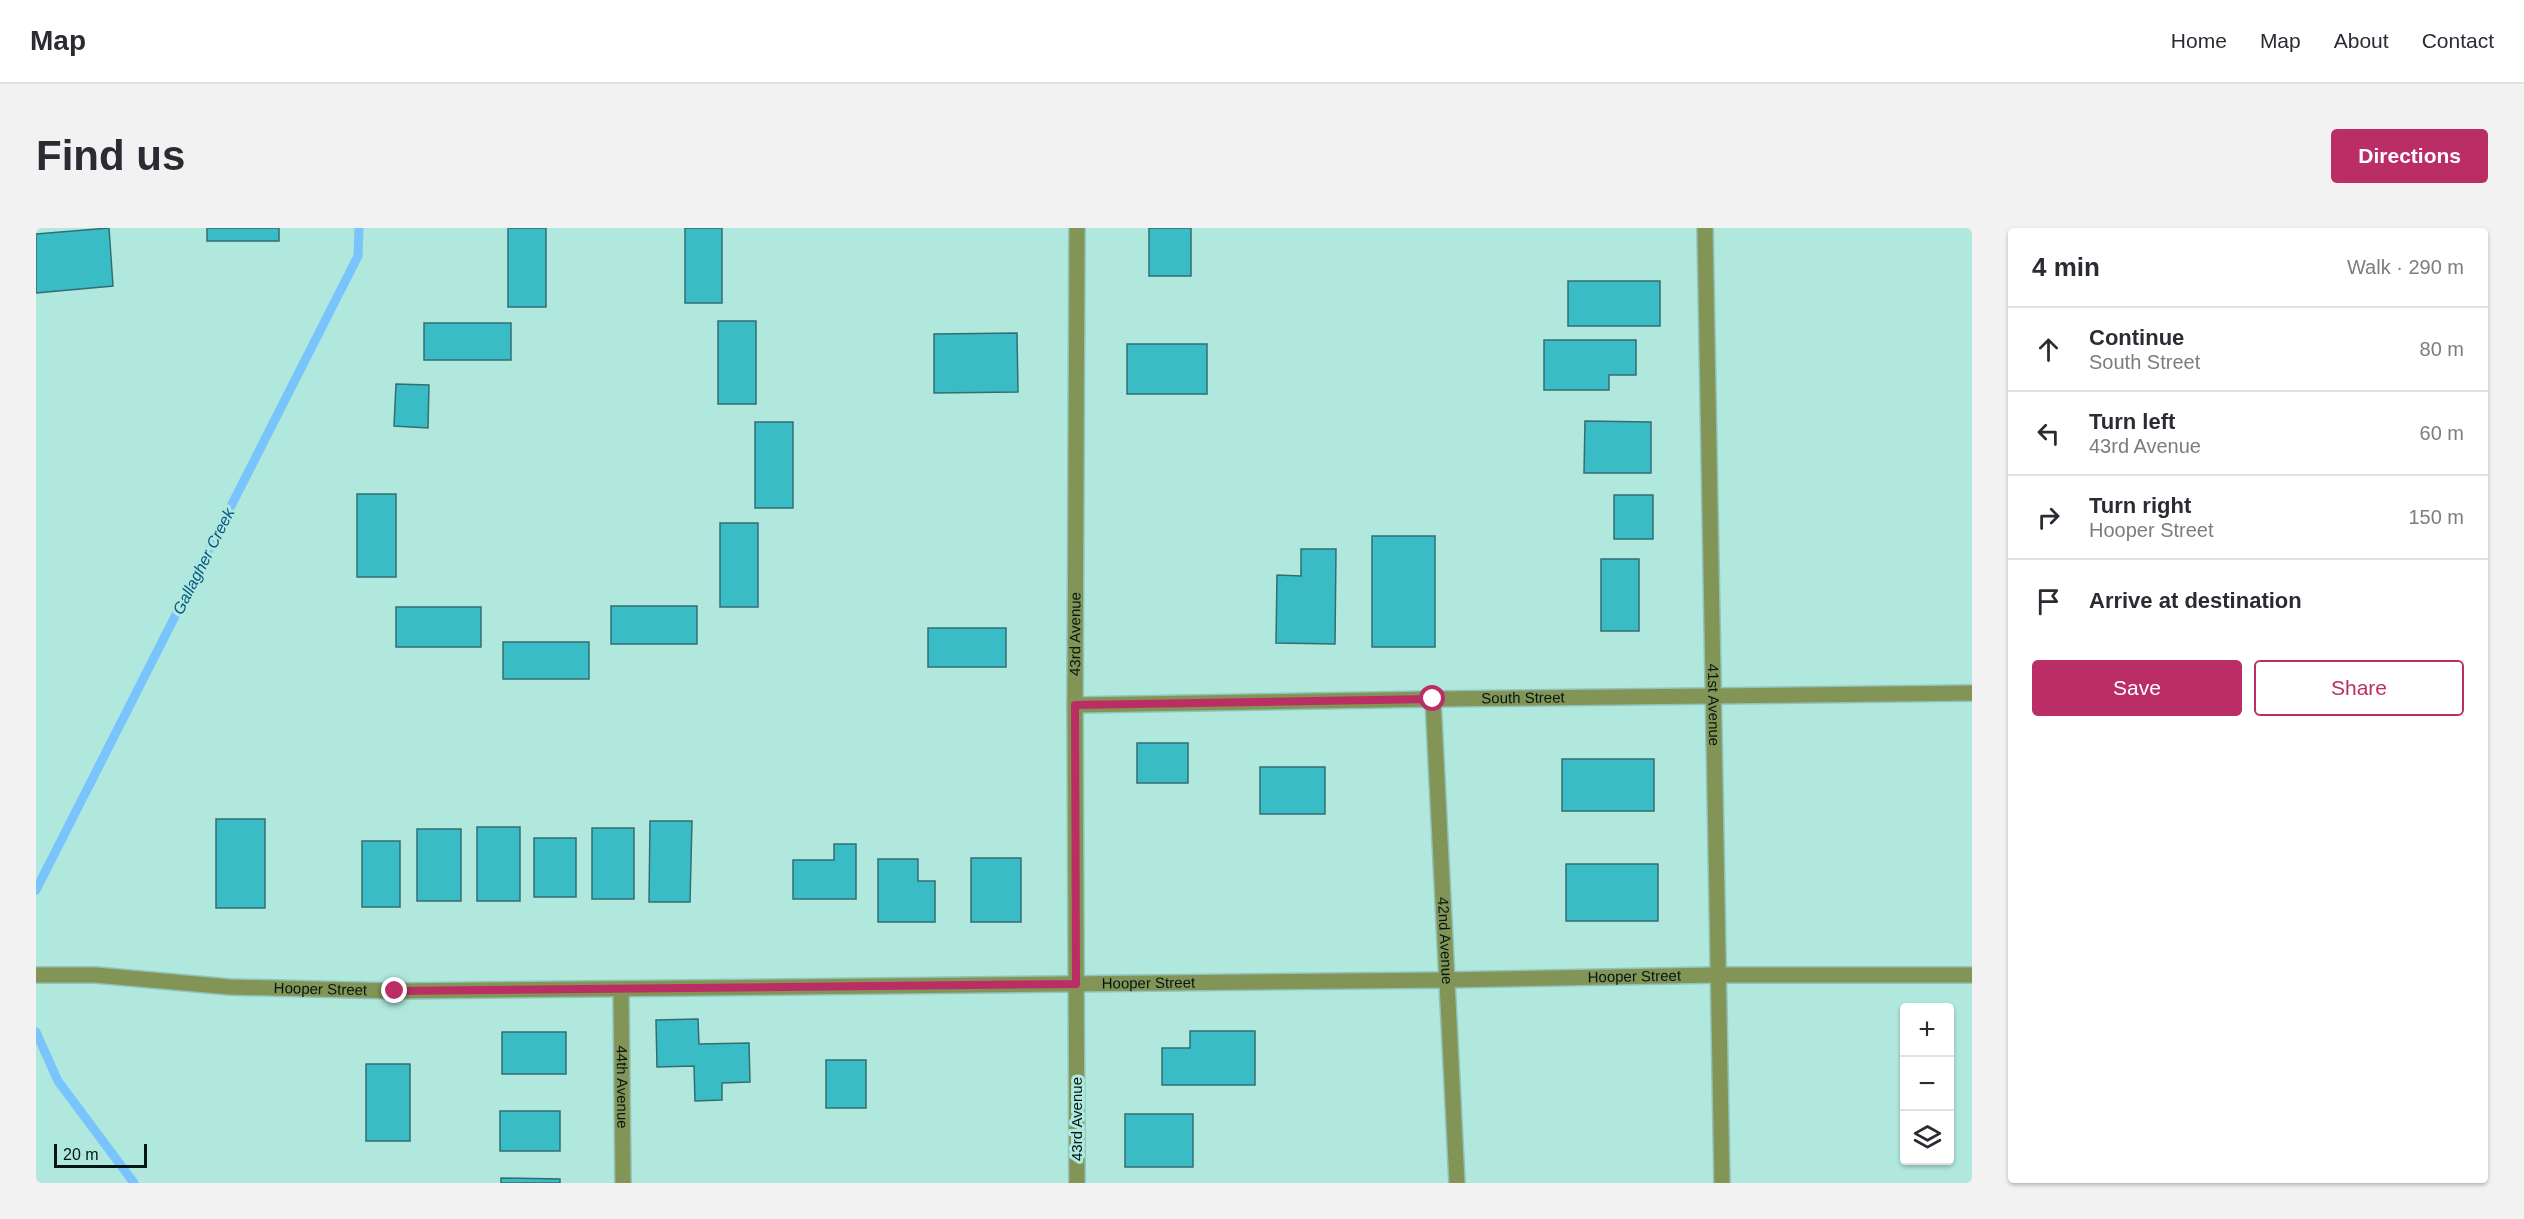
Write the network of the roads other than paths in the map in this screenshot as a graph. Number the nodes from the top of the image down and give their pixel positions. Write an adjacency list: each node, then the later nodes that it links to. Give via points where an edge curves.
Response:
1 (1077, 228): 6 (street, 43rd Avenue)
2 (1705, 228): 4 (street, 41st Avenue)
3 (1972, 693): 4 (street, South Street)
4 (1713, 696): 5 (street, South Street); 8 (street, 41st Avenue)
5 (1433, 699): 6 (street, South Street); 10 (street, 42nd Avenue)
6 (1075, 705): 11 (street, 43rd Avenue)
7 (36, 975): 12 (street, Hooper Street, via 94,975 254,988)
8 (1717, 975): 9 (street, Hooper Street); 10 (street, Hooper Street); 16 (street, 41st Avenue)
9 (1972, 975)
10 (1446, 980): 11 (street, Hooper Street); 15 (street, 42nd Avenue)
11 (1076, 984): 12 (street, Hooper Street); 14 (street, 43rd Avenue)
12 (621, 988): 13 (street, 44th Avenue)
13 (623, 1183)
14 (1077, 1183)
15 (1457, 1183)
16 (1722, 1183)

